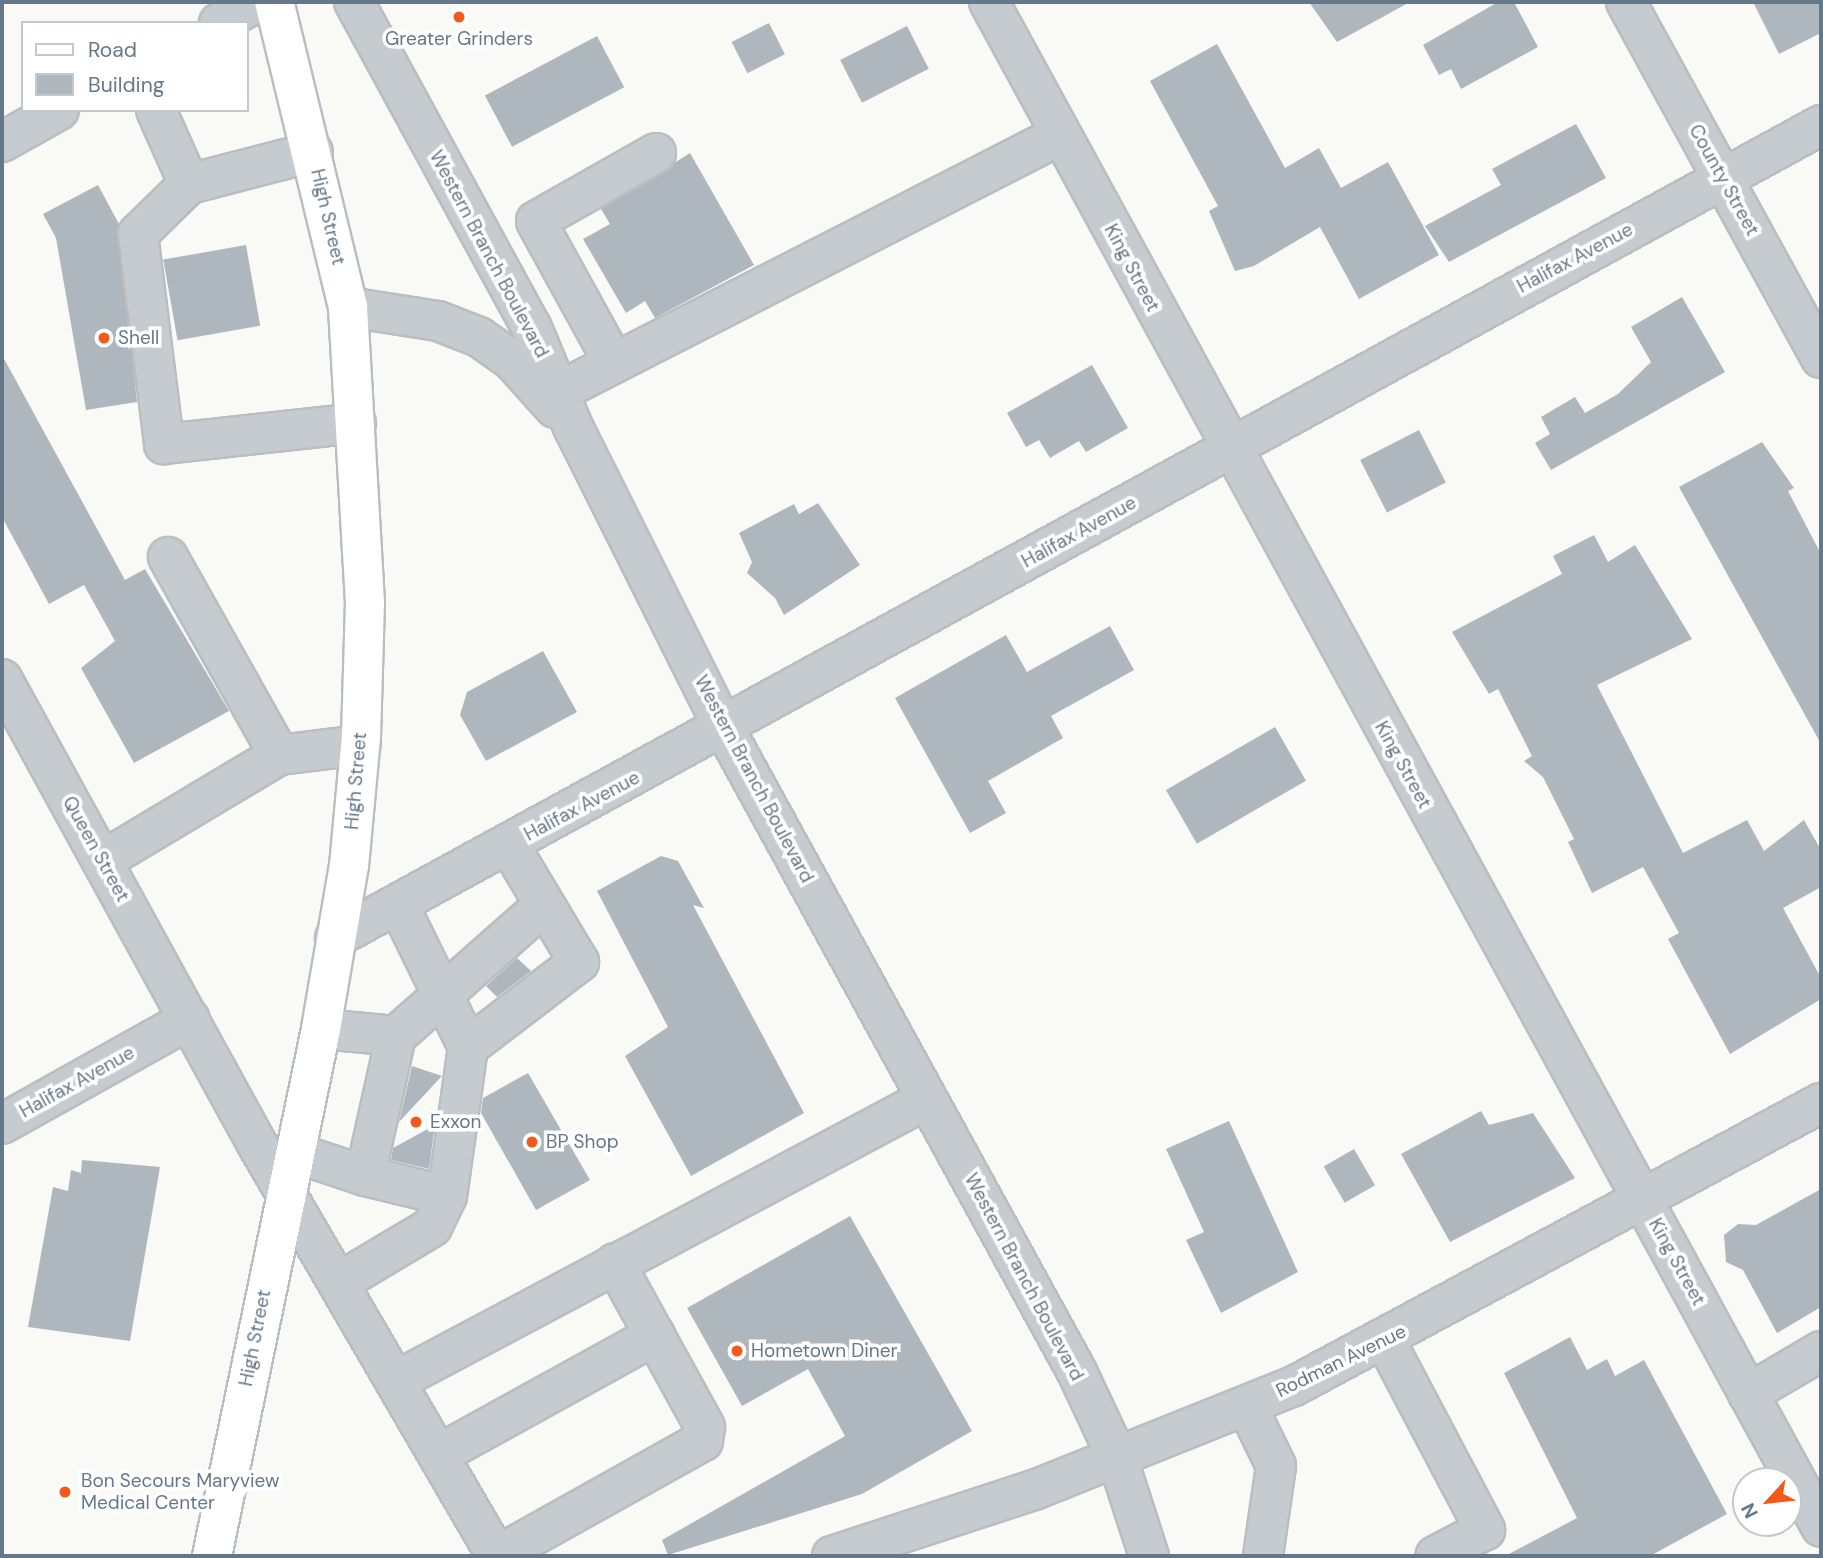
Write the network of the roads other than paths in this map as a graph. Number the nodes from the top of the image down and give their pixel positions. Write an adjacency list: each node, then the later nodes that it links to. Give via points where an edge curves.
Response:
1 (257, 2): 6 (street)
2 (274, 2): 12 (main road, High Street)
3 (354, 2): 17 (street, Western Branch Boulevard)
4 (989, 2): 10 (street, King Street)
5 (1626, 2): 14 (street, County Street)
6 (223, 21)
7 (55, 112): 11 (street)
8 (157, 112): 15 (street)
9 (1821, 125): 14 (street, Halifax Avenue)
10 (1060, 135): 20 (street); 24 (street, King Street)
11 (2, 142)
12 (313, 152): 15 (street); 18 (main road, High Street)
13 (656, 153): 16 (street)
14 (1723, 178): 19 (street, County Street); 24 (street, Halifax Avenue)
15 (189, 184): 22 (street, via 138,234 164,444)
16 (536, 221): 17 (street); 20 (street)
17 (489, 247): 21 (street, Western Branch Boulevard, via 532,328)
18 (348, 307): 22 (main road, High Street); 23 (street, via 438,321 479,337 511,359)
19 (1821, 358)
20 (614, 363): 21 (street)
21 (558, 391): 23 (street, Western Branch Boulevard)
22 (356, 423): 28 (main road, High Street, via 365,603)
23 (573, 427): 27 (street, Western Branch Boulevard)
24 (1229, 449): 27 (street, Halifax Avenue); 47 (street, King Street)
25 (168, 557): 29 (street)
26 (2, 679): 31 (street, Queen Street)
27 (724, 728): 30 (street, Halifax Avenue); 40 (street, Western Branch Boulevard)
28 (360, 745): 29 (street); 34 (main road, High Street)
29 (279, 755): 31 (street)
30 (509, 845): 32 (street, Halifax Avenue); 33 (street)
31 (102, 861): 36 (street, Queen Street)
32 (398, 904): 34 (street, Halifax Avenue); 35 (street)
33 (542, 906): 35 (street); 39 (street, via 579,962)
34 (335, 937): 37 (main road, High Street)
35 (442, 996): 38 (street); 39 (street)
36 (190, 1019): 42 (street, Halifax Avenue); 45 (street, Queen Street)
37 (321, 1029): 38 (street); 43 (main road, High Street)
38 (396, 1036): 44 (street)
39 (468, 1047): 46 (street)
40 (928, 1099): 48 (street); 57 (street, Western Branch Boulevard)
41 (1821, 1103): 47 (street, Rodman Avenue)
42 (2, 1124)
43 (293, 1152): 44 (street); 45 (main road, High Street)
44 (365, 1176): 46 (street)
45 (284, 1191): 49 (street, Queen Street); 59 (main road, High Street)
46 (447, 1196): 49 (street, via 432,1227)
47 (1643, 1201): 51 (street, Rodman Avenue); 54 (street, King Street)
48 (615, 1263): 50 (street); 53 (street)
49 (338, 1283): 53 (street, Queen Street)
50 (655, 1335): 56 (street); 60 (street, via 705,1427 703,1441)
51 (1385, 1340): 55 (street, Rodman Avenue); 64 (street, via 1485,1530)
52 (1821, 1351): 54 (street)
53 (396, 1381): 56 (street, Queen Street)
54 (1748, 1394): 58 (street, King Street)
55 (1247, 1406): 57 (street, Rodman Avenue); 63 (street, via 1276,1466)
56 (438, 1455): 60 (street, Queen Street)
57 (1117, 1457): 61 (street, Rodman Avenue); 62 (street, Western Branch Boulevard)
58 (1821, 1527)
59 (212, 1556)
60 (497, 1556)
61 (832, 1556)
62 (1149, 1556)
63 (1263, 1556)
64 (1435, 1556)

